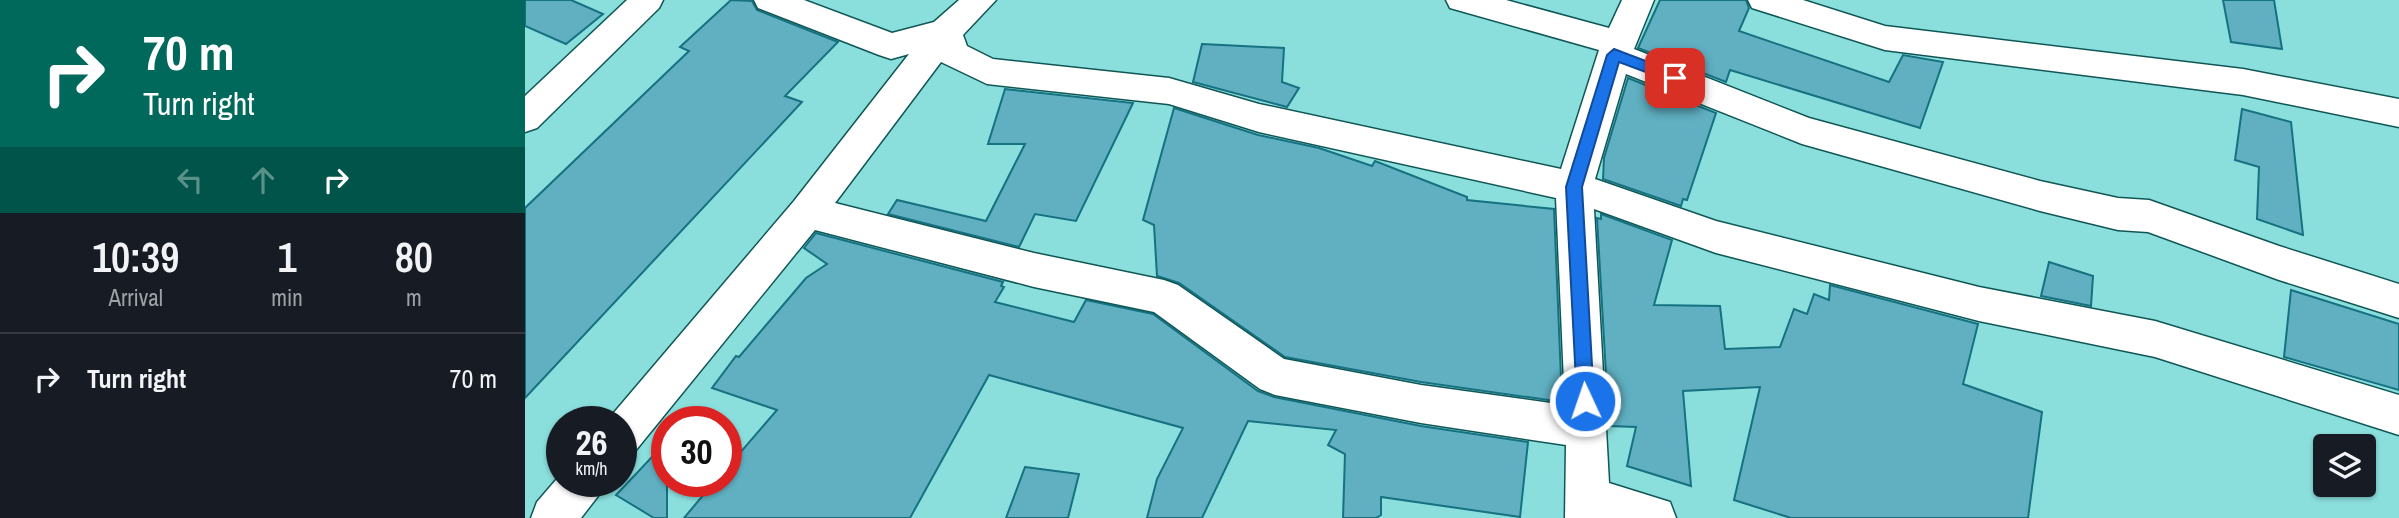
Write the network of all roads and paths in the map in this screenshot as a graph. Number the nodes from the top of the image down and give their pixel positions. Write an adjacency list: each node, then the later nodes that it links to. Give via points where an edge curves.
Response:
1 (647, 0): 10 (street)
2 (980, 0): 7 (street)
3 (1462, 0): 8 (street)
4 (1638, 0): 8 (street)
5 (1764, 0): 9 (street, via 1885,38 2243,82)
6 (774, 1): 7 (street, via 877,40)
7 (945, 32): 11 (street, via 953,54 987,71 1169,91 1259,118); 12 (street)
8 (1616, 49): 11 (street); 13 (street, via 1802,130 2040,196 2118,214 2149,216 2279,264)
9 (2399, 113)
10 (525, 118)
11 (1574, 187): 14 (street, via 1716,237 1979,304 2155,340); 16 (street)
12 (807, 212): 15 (street); 16 (street, via 1034,270 1164,297 1275,376 1421,404)
13 (2399, 300)
14 (2399, 415)
15 (637, 417)
16 (1587, 428): 18 (street)
17 (570, 497): 19 (street)
18 (1587, 508): 20 (street)
19 (553, 518)
20 (1654, 518)

